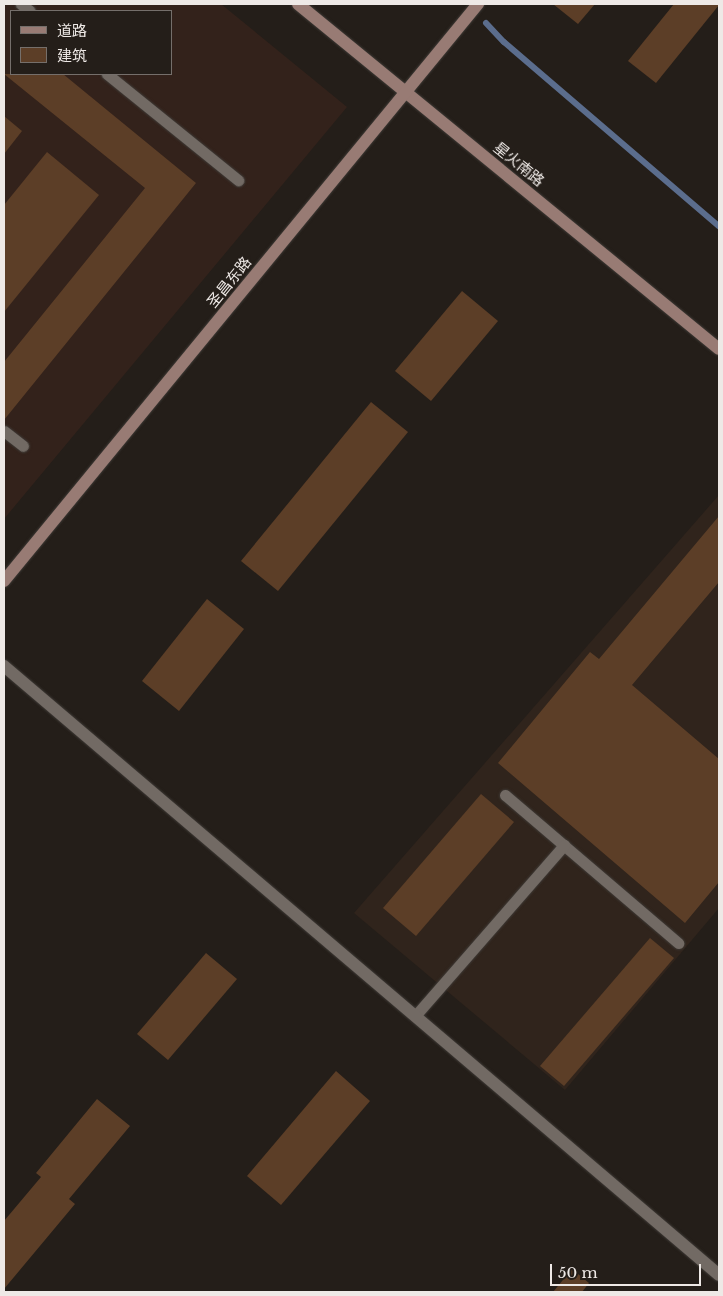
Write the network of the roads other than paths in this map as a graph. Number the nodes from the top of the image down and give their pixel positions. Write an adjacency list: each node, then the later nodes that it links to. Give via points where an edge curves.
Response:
1 (298, 4): 4 (street, 星火南路)
2 (478, 4): 4 (street, 圣昌东路)
3 (108, 75): 5 (lane)
4 (406, 92): 6 (street, 星火南路); 9 (street, 圣昌东路)
5 (238, 180)
6 (719, 349)
7 (4, 431): 8 (lane)
8 (23, 446)
9 (4, 581)
10 (4, 666): 14 (street)
11 (505, 795): 12 (lane)
12 (564, 845): 13 (lane); 14 (lane)
13 (678, 942)
14 (415, 1016): 15 (street)
15 (719, 1275)

